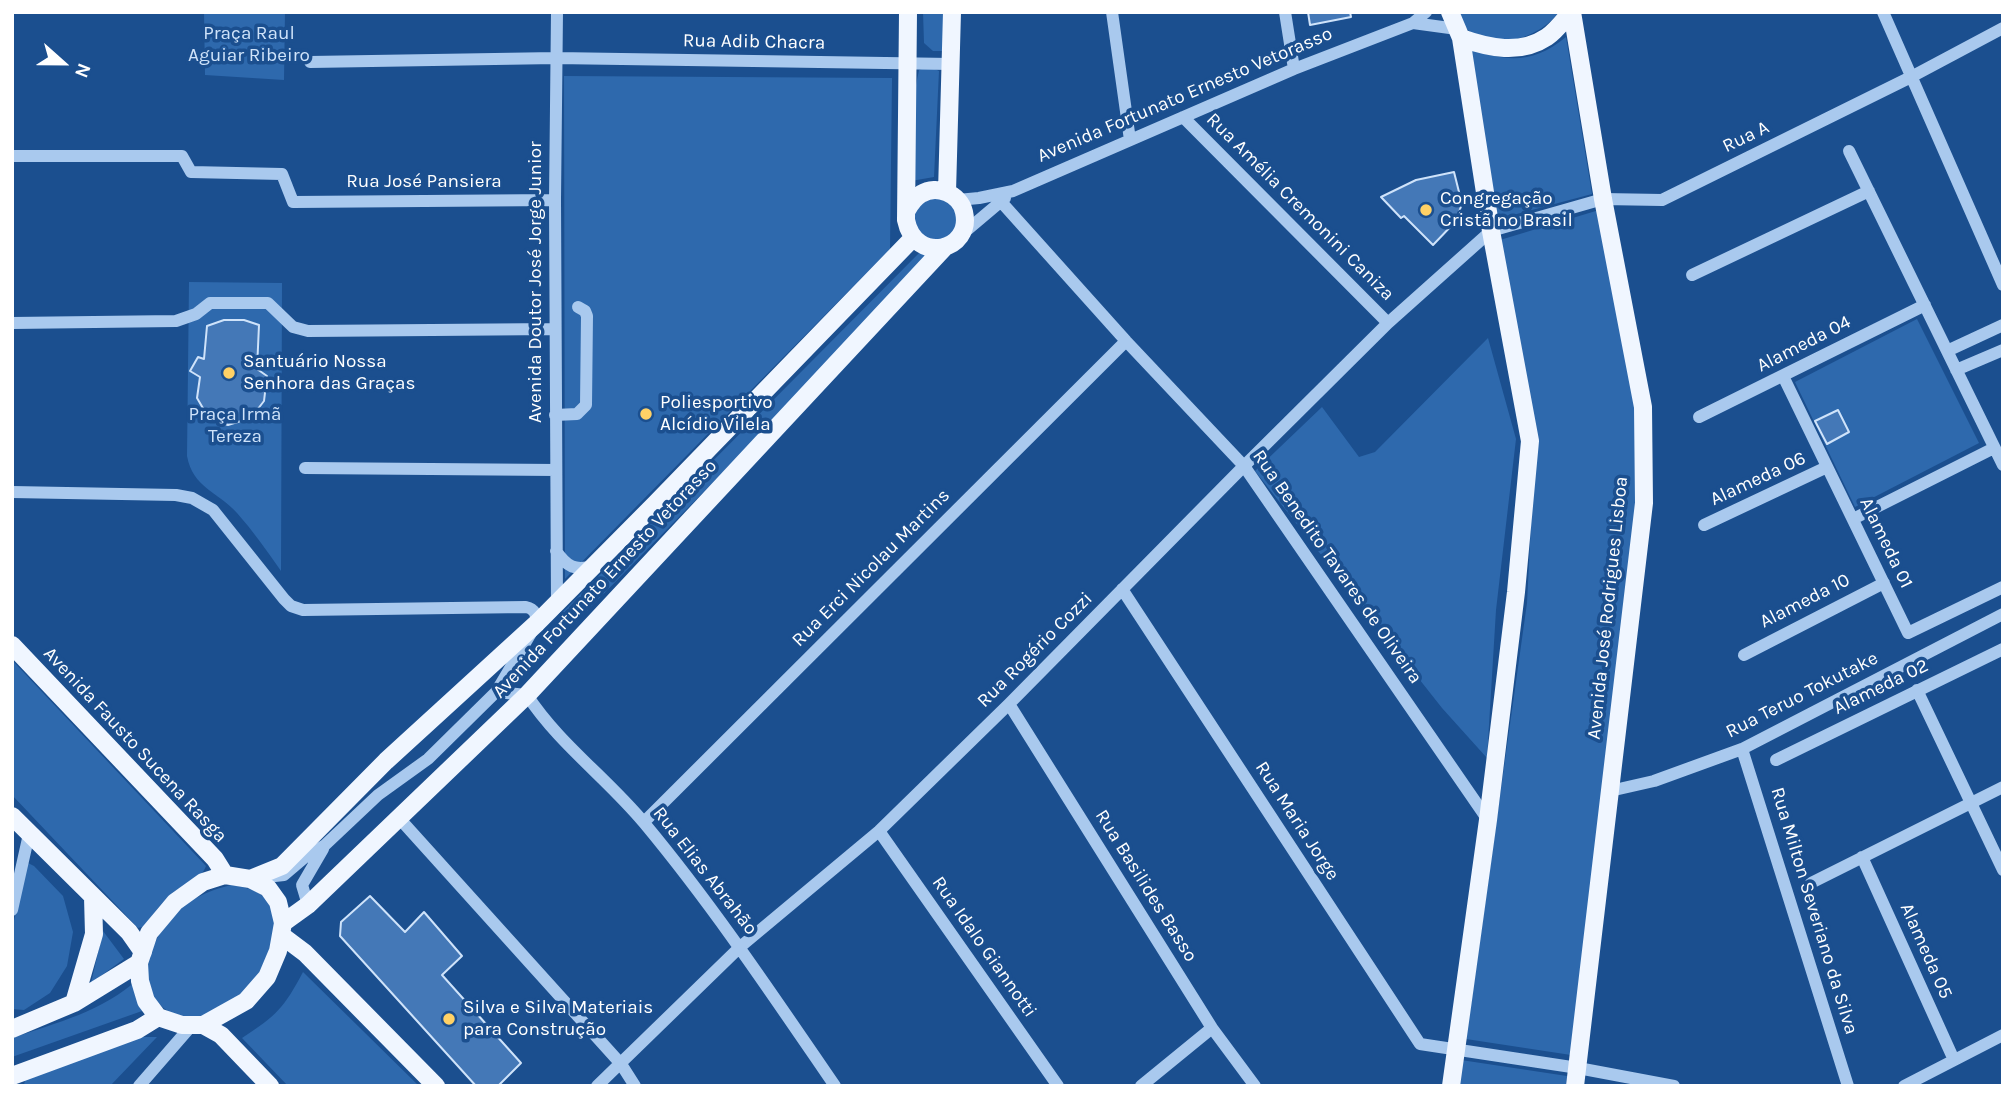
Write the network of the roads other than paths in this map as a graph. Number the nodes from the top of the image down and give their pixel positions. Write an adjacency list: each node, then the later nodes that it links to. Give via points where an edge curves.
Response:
1 (557, 12): 13 (street, Avenida Doutor José Jorge Junior)
2 (908, 12): 16 (main road)
3 (952, 12): 15 (main road)
4 (1112, 12): 20 (street)
5 (1285, 12): 17 (street)
6 (1426, 12): 10 (street, Avenida Fortunato Ernesto Vetorasso)
7 (1450, 12): 12 (main road)
8 (1572, 12): 12 (main road, via 1548,36 1531,45 1485,47); 26 (main road, Avenida José Rodrigues Lisboa)
9 (1883, 12): 18 (street)
10 (1413, 23): 12 (street, Avenida Fortunato Ernesto Vetorasso); 17 (street, Avenida Fortunato Ernesto Vetorasso)
11 (2003, 28): 18 (street, Rua A)
12 (1459, 34): 29 (main road)
13 (556, 58): 14 (street, Rua Adib Chacra); 16 (street, Rua Adib Chacra); 27 (street, Avenida Doutor José Jorge Junior)
14 (310, 62)
15 (951, 64): 16 (street, Rua Adib Chacra); 24 (main road)
16 (907, 65): 28 (main road)
17 (1294, 69): 19 (street, Avenida Fortunato Ernesto Vetorasso)
18 (1912, 77): 26 (street, Rua A, via 1662,200); 34 (street)
19 (1183, 117): 20 (street, Avenida Fortunato Ernesto Vetorasso); 38 (street, Rua Amélia Cremonini Caniza)
20 (1130, 140): 25 (street, Avenida Fortunato Ernesto Vetorasso)
21 (1849, 151): 23 (street)
22 (12, 156): 27 (street, Rua José Pansiera, via 182,156 191,172 282,174 293,202)
23 (1869, 191): 33 (street); 35 (street)
24 (952, 196): 25 (street, Avenida Fortunato Ernesto Vetorasso); 28 (main road, via 935,189 923,192); 30 (main road, via 964,211)
25 (997, 199): 30 (street, Avenida Fortunato Ernesto Vetorasso); 41 (street, Rua Benedito Tavares de Oliveira)
26 (1603, 199): 29 (street, Rua A); 75 (main road, Avenida José Rodrigues Lisboa, via 1643,407 1644,503)
27 (555, 200): 40 (street, Avenida Doutor José Jorge Junior)
28 (907, 210): 31 (main road)
29 (1491, 231): 38 (street, Rua Rogério Cozzi); 81 (main road, via 1530,442)
30 (960, 236): 32 (main road)
31 (913, 238): 32 (main road, via 921,245); 58 (main road, Avenida Fortunato Ernesto Vetorasso)
32 (944, 248): 70 (main road, Avenida Fortunato Ernesto Vetorasso)
33 (1692, 275)
34 (2003, 285)
35 (1924, 305): 43 (street); 45 (street, Alameda 04)
36 (578, 307): 46 (street, via 585,311 587,321 586,405 577,414)
37 (12, 323): 40 (street, via 176,321 210,303 268,303 293,327 309,331)
38 (1388, 323): 50 (street, Rua Rogério Cozzi)
39 (2003, 325): 43 (street)
40 (555, 328): 46 (street, Avenida Doutor José Jorge Junior)
41 (1126, 341): 50 (street, Rua Benedito Tavares de Oliveira); 82 (street, Rua Erci Nicolau Martins)
42 (2003, 350): 44 (street)
43 (1947, 351): 44 (street)
44 (1956, 370): 48 (street)
45 (1783, 376): 47 (street, Alameda 04); 51 (street, Alameda 01)
46 (555, 415): 53 (street, Avenida Doutor José Jorge Junior)
47 (1699, 417)
48 (1994, 448): 49 (street); 55 (street)
49 (2003, 465)
50 (1244, 466): 61 (street, Rua Rogério Cozzi); 81 (street, Rua Benedito Tavares de Oliveira)
51 (1827, 467): 55 (street, Alameda 01); 56 (street, Alameda 06)
52 (305, 468): 53 (street)
53 (556, 470): 57 (street, Avenida Doutor José Jorge Junior)
54 (12, 492): 64 (street, via 192,498 213,509 284,599 303,610 526,607 532,609)
55 (1853, 519): 59 (street, Alameda 01)
56 (1704, 526)
57 (556, 551): 58 (street, via 573,568); 62 (street, Avenida Doutor José Jorge Junior)
58 (594, 566): 62 (main road, Avenida Fortunato Ernesto Vetorasso)
59 (1884, 583): 60 (street, Alameda 01, via 1908,633); 67 (street, Alameda 10)
60 (2003, 587)
61 (1122, 589): 71 (street, Rua Rogério Cozzi); 103 (street, Rua Maria Jorge, via 1420,1044)
62 (557, 603): 64 (main road, Avenida Fortunato Ernesto Vetorasso)
63 (2003, 614): 72 (street, Rua Teruo Tokutake)
64 (537, 623): 69 (street); 77 (main road, Avenida Fortunato Ernesto Vetorasso)
65 (12, 645): 88 (main road, Avenida Fausto Sucena Rasga, via 215,859)
66 (2003, 649): 68 (street, Alameda 02)
67 (1744, 654)
68 (1917, 691): 73 (street, Alameda 02); 78 (street)
69 (496, 692): 70 (street); 76 (street, via 428,759)
70 (527, 695): 80 (main road, Avenida Fortunato Ernesto Vetorasso); 82 (street, Rua Elias Abrahão, via 542,718)
71 (1009, 704): 83 (street, Rua Rogério Cozzi); 100 (street, Rua Basilides Basso)
72 (1742, 748): 75 (street, Rua Teruo Tokutake, via 1654,781); 119 (street, Rua Milton Severiano da Silva)
73 (1776, 761)
74 (2003, 787): 78 (street)
75 (1610, 791): 107 (main road, Avenida José Rodrigues Lisboa)
76 (378, 795): 77 (street); 85 (street)
77 (345, 802): 89 (main road, Avenida Fortunato Ernesto Vetorasso, via 282,866)
78 (1971, 803): 86 (street); 87 (street)
79 (12, 816): 84 (main road)
80 (399, 818): 92 (main road, Avenida Fortunato Ernesto Vetorasso); 105 (street)
81 (1488, 820): 103 (main road)
82 (644, 822): 95 (street, Rua Elias Abrahão)
83 (879, 831): 95 (street, Rua Rogério Cozzi); 114 (street, Rua Idalo Giannotti)
84 (29, 834): 91 (main road); 93 (street)
85 (325, 845): 89 (street, via 284,875); 92 (street, via 302,885)
86 (1862, 857): 90 (street); 104 (street, Alameda 05)
87 (2003, 870)
88 (225, 875): 89 (main road); 96 (main road, via 203,882 175,902 149,933)
89 (250, 879): 94 (main road, via 268,888 278,902)
90 (1811, 883)
91 (93, 897): 96 (main road, via 129,932); 97 (main road, via 94,934)
92 (308, 905): 94 (main road, Avenida Fortunato Ernesto Vetorasso)
93 (12, 910)
94 (282, 929): 99 (main road, via 267,978 246,1001); 110 (main road)
95 (740, 947): 105 (street, Rua Rogério Cozzi); 113 (street, Rua Elias Abrahão)
96 (141, 957): 97 (main road); 98 (main road, via 140,981 146,1001)
97 (74, 1003): 101 (main road)
98 (158, 1017): 99 (main road); 106 (main road, via 137,1030)
99 (197, 1025): 108 (street); 109 (main road, via 221,1035)
100 (1212, 1028): 115 (street); 116 (street, Rua Basilides Basso)
101 (12, 1029)
102 (2003, 1035): 104 (street)
103 (1455, 1048): 107 (street); 117 (main road)
104 (1954, 1060): 120 (street)
105 (621, 1064): 111 (street, Rua Rogério Cozzi); 112 (street)
106 (12, 1076)
107 (1577, 1077): 118 (street)
108 (139, 1086)
109 (270, 1086)
110 (436, 1086)
111 (597, 1086)
112 (635, 1086)
113 (835, 1086)
114 (1058, 1086)
115 (1140, 1086)
116 (1255, 1086)
117 (1451, 1086)
118 (1674, 1086)
119 (1848, 1086)
120 (1903, 1086)

